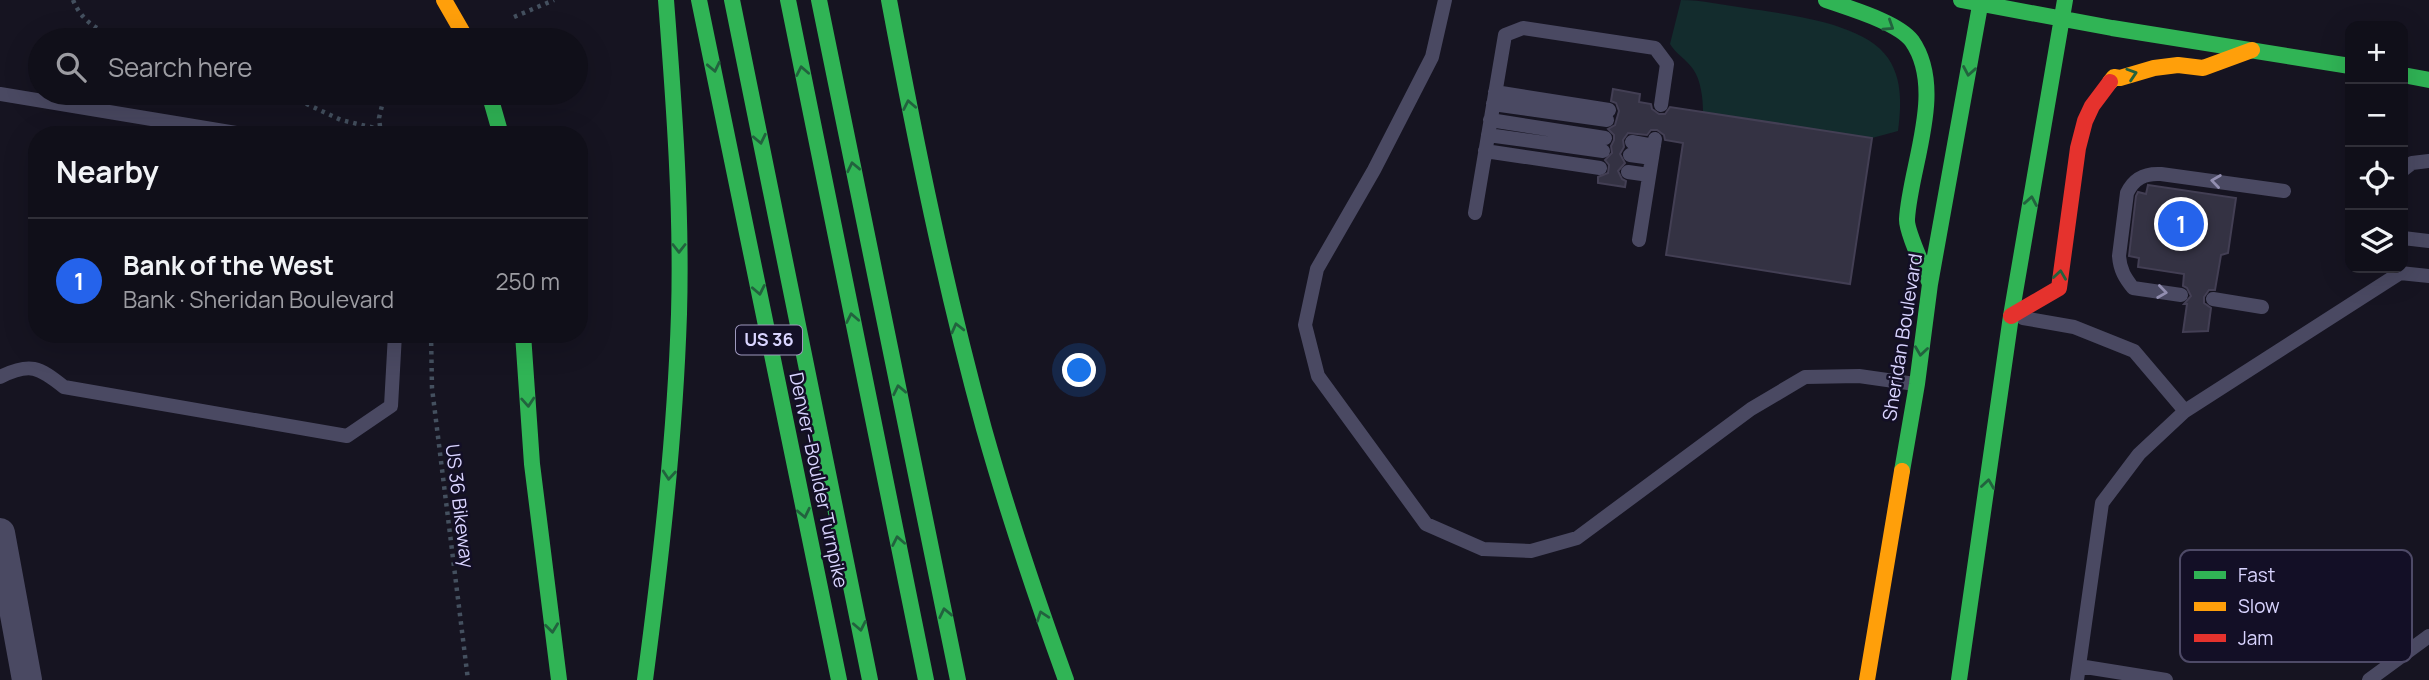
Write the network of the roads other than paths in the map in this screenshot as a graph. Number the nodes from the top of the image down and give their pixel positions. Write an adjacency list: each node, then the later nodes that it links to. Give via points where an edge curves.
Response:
1 (444, 0): 14 (main road)
2 (666, 0): 60 (main road, one-way to 60, via 679,180 679,313 666,510)
3 (699, 0): 61 (main road, Denver–Boulder Turnpike / US 36, one-way to 61)
4 (732, 0): 62 (main road, one-way to 62)
5 (788, 0): 63 (main road, one-way to 5)
6 (819, 0): 64 (main road, one-way to 6)
7 (889, 0): 65 (main road, one-way to 7, via 1013,530 969,378)
8 (1445, 0): 51 (lane, via 1432,57 1317,269 1305,325 1318,376 1426,524 1483,549 1531,551 1577,538 1751,409 1805,377 1859,376)
9 (1826, 0): 43 (main road, one-way to 43, via 1881,20 1911,40 1921,62 1926,88 1924,122 1906,222)
10 (1961, 0): 12 (main road)
11 (2065, 0): 13 (main road)
12 (1981, 2): 13 (main road); 43 (main road, Sheridan Boulevard, one-way to 43)
13 (2062, 18): 15 (main road); 47 (main road, one-way to 13)
14 (460, 28)
15 (2252, 50): 16 (main road); 47 (main road, one-way to 15, via 2059,288 2085,121 2115,77 2178,65 2203,68)
16 (2345, 65)
17 (2408, 76): 18 (main road)
18 (2429, 80)
19 (0, 94): 21 (lane)
20 (1494, 98): 24 (lane, via 1505,35 1524,28 1655,48 1667,64); 25 (lane); 28 (lane)
21 (28, 99)
22 (67, 105): 26 (lane)
23 (492, 105): 27 (main road)
24 (1661, 105)
25 (1608, 115)
26 (194, 126)
27 (498, 126)
28 (1489, 127): 29 (lane); 31 (lane)
29 (1604, 144)
30 (1631, 149): 36 (lane, via 1654,148)
31 (1485, 151): 34 (lane); 38 (lane)
32 (2429, 161): 33 (lane)
33 (2408, 166)
34 (1600, 168)
35 (1628, 172): 36 (lane)
36 (1649, 175): 40 (lane)
37 (2284, 191): 44 (lane, one-way to 44, via 2161,174 2142,176 2131,184 2119,266 2133,288)
38 (1475, 214)
39 (2408, 239): 41 (lane)
40 (1639, 240)
41 (2429, 241)
42 (2429, 276): 52 (lane, via 2400,273)
43 (1930, 284): 51 (main road, Sheridan Boulevard, one-way to 51)
44 (2181, 295)
45 (2213, 299): 46 (lane)
46 (2262, 307)
47 (2011, 316): 52 (lane, via 2074,327 2134,351); 67 (main road, one-way to 47)
48 (395, 343): 50 (lane, via 391,406 347,436 64,387 42,369 28,368)
49 (524, 343): 59 (main road, one-way to 59, via 532,464)
50 (0, 377)
51 (1917, 384): 66 (main road, Sheridan Boulevard)
52 (2185, 411): 57 (lane, via 2139,454 2102,503)
53 (0, 533): 58 (street)
54 (2429, 636): 55 (lane)
55 (2412, 648)
56 (2394, 662): 69 (lane)
57 (2078, 673): 68 (lane)
58 (27, 680)
59 (559, 680)
60 (645, 680)
61 (839, 680)
62 (870, 680)
63 (926, 680)
64 (958, 680)
65 (1066, 680)
66 (1867, 680)
67 (1959, 680)
68 (2166, 680)
69 (2369, 680)

